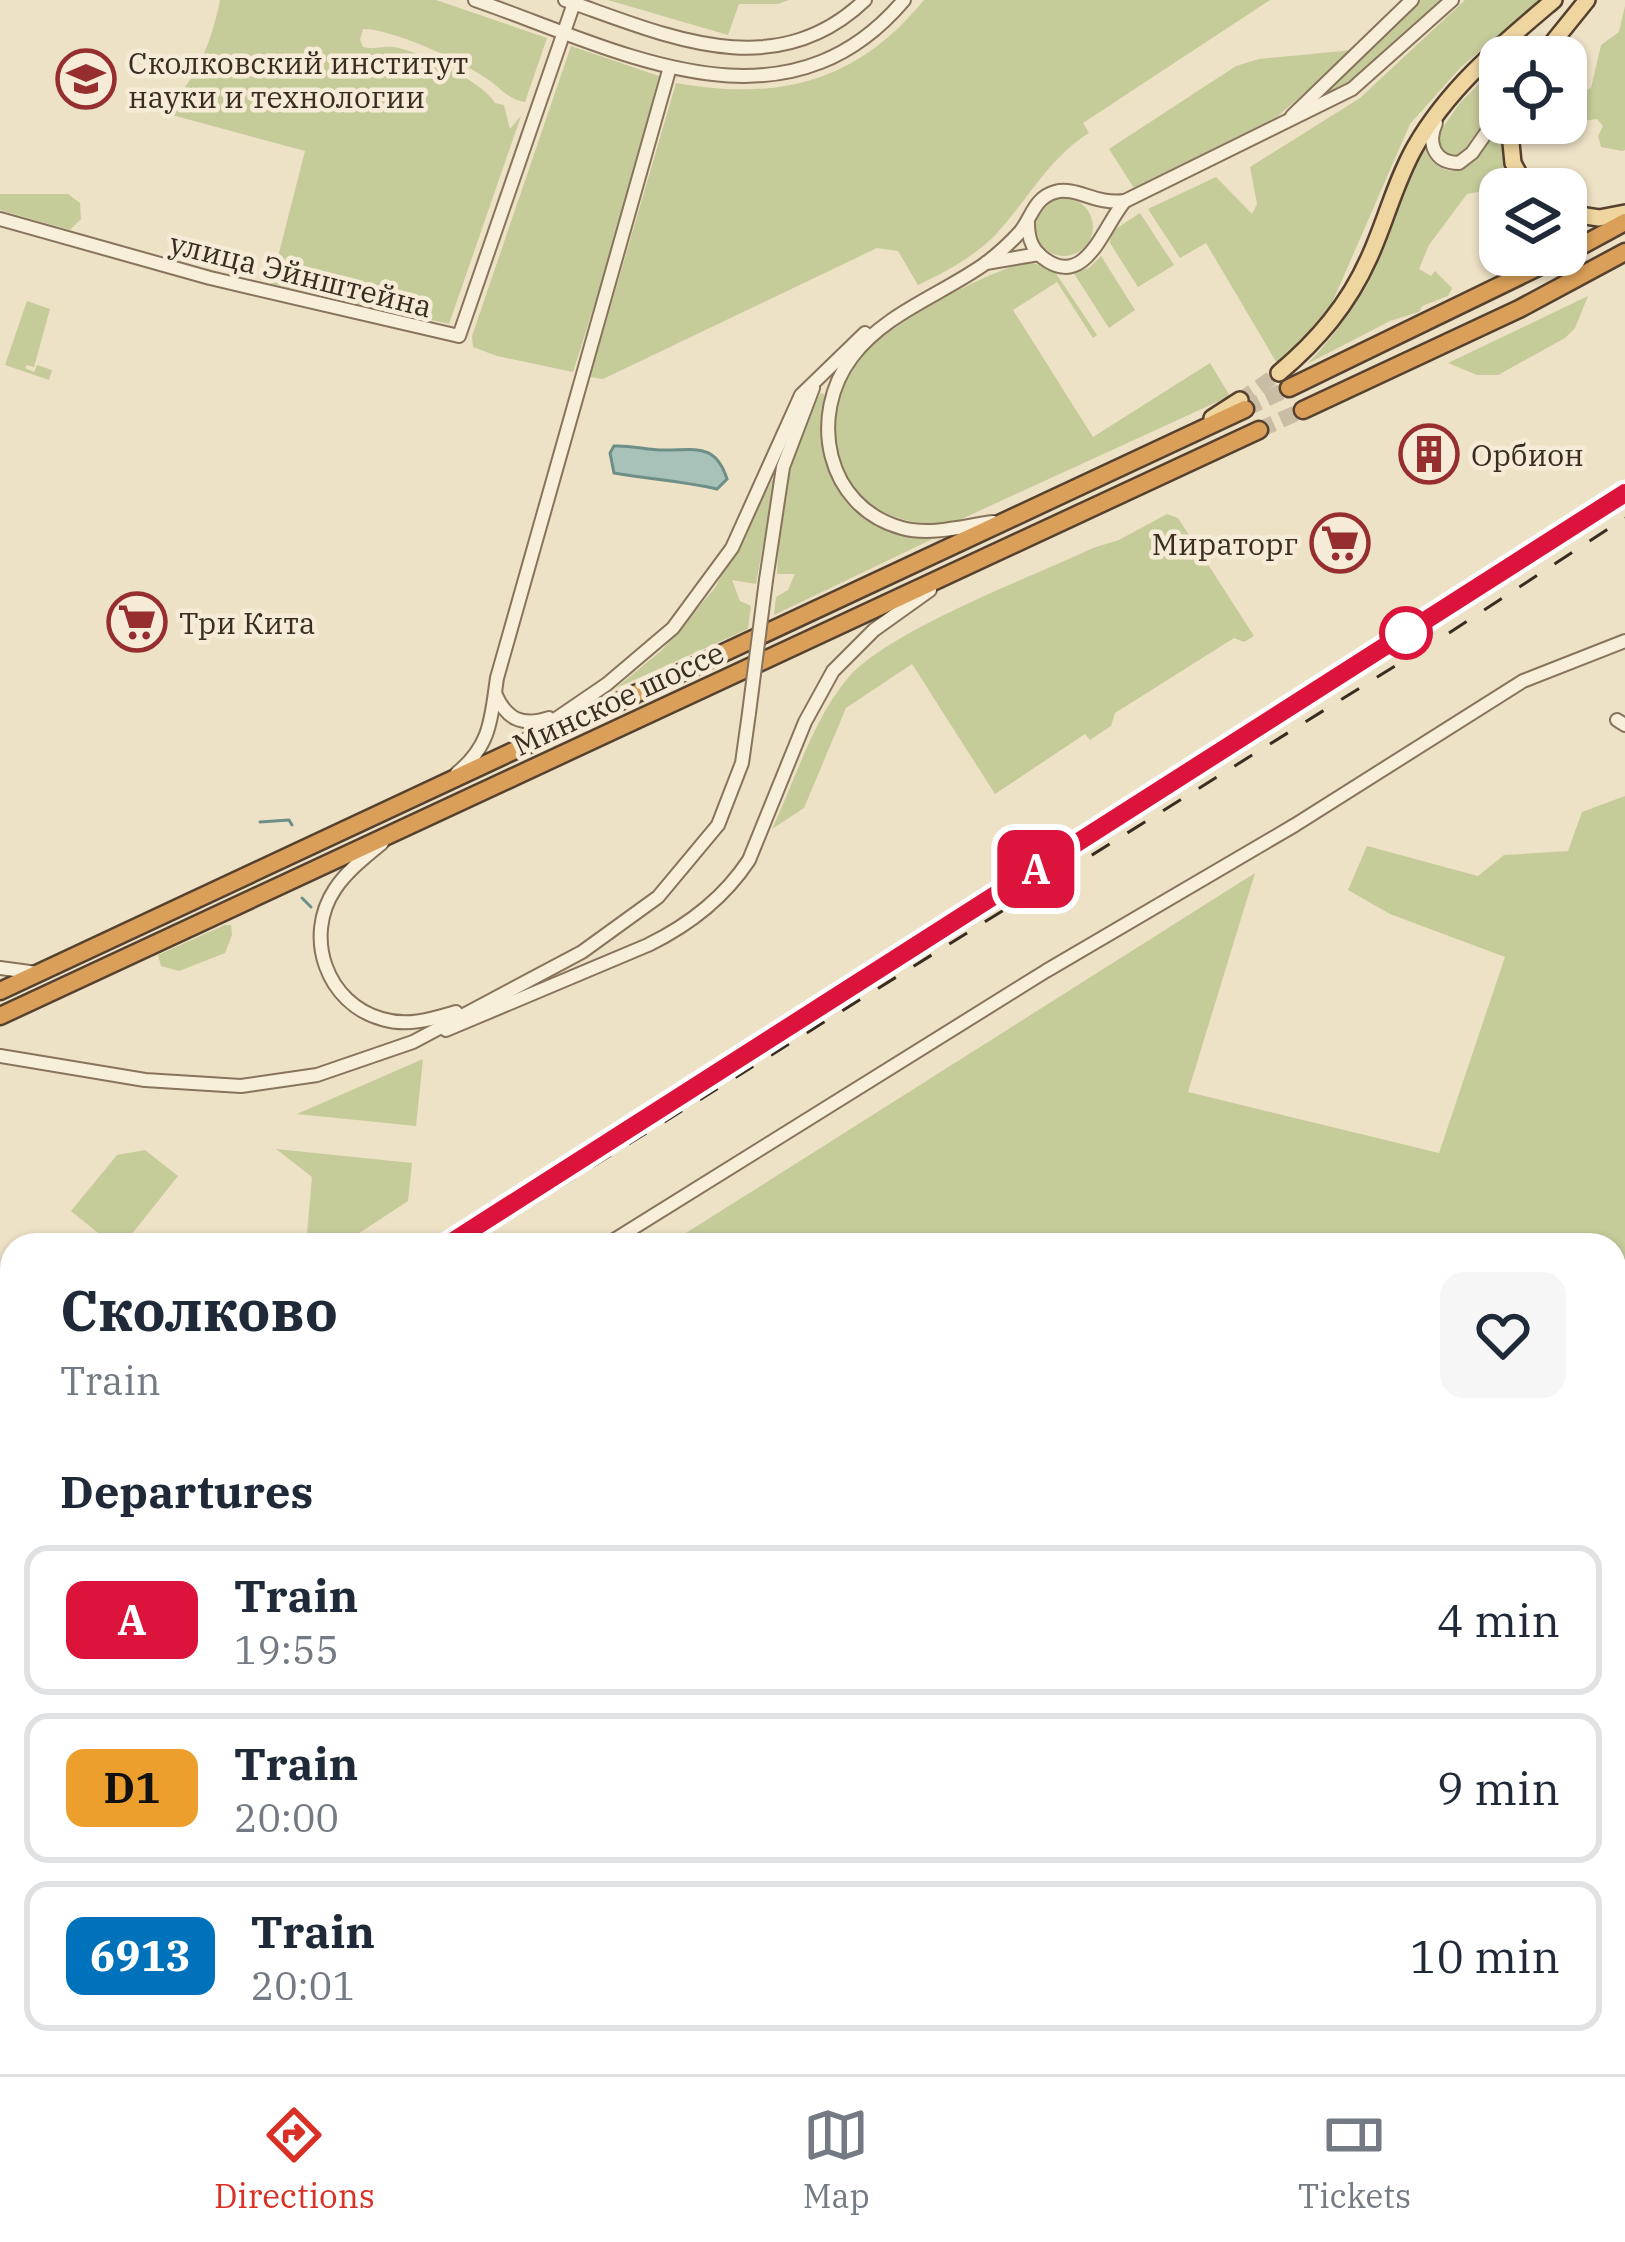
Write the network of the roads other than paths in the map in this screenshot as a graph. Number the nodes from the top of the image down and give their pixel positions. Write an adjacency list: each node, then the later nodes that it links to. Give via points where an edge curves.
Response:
1 (475, 0): 9 (street)
2 (865, 0): 8 (street, via 813,35 736,49 675,38)
3 (904, 0): 11 (street, via 854,44 784,74 743,79)
4 (1412, 0): 13 (street)
5 (1452, 0): 13 (street, via 1352,88)
6 (1554, 0): 12 (main road)
7 (1586, 0): 10 (main road)
8 (570, 2): 9 (street, улица Эйнштейна)
9 (565, 32): 11 (street); 19 (street, улица Эйнштейна, via 459,336)
10 (1558, 36)
11 (670, 67): 37 (street)
12 (1463, 82): 14 (street, via 1431,143 1451,163 1465,160); 30 (main road, via 1406,163 1351,294)
13 (1284, 124): 16 (street)
14 (1479, 141)
15 (1091, 201): 16 (street); 20 (street, via 1071,191 1049,194); 22 (street)
16 (1125, 201): 22 (street)
17 (1625, 213): 18 (main road)
18 (1587, 216)
19 (0, 219)
20 (1028, 221): 25 (street); 26 (street)
21 (1625, 222): 23 (highway)
22 (1102, 232): 25 (street, via 1080,262 1062,265)
23 (1587, 242)
24 (1625, 252): 32 (highway)
25 (1039, 254): 26 (street)
26 (985, 264): 28 (street)
27 (1516, 276): 30 (highway)
28 (893, 320): 29 (street, via 860,337); 34 (street, via 851,358 830,401 828,446 839,478 862,506 901,528)
29 (819, 376): 38 (street, via 793,408 732,548 707,585 646,653); 45 (street, bridge, via 783,466 742,763 718,825 630,921)
30 (1284, 381)
31 (1243, 405): 34 (highway, Минское шоссе)
32 (1303, 410)
33 (1259, 430): 35 (highway, Минское шоссе)
34 (1011, 518): 39 (highway, Минское шоссе)
35 (977, 561): 41 (highway, Минское шоссе); 47 (street, via 874,630 833,671 749,860 704,911 648,945)
36 (1625, 641): 49 (street, via 1523,681)
37 (495, 692): 38 (street, via 513,719); 40 (street, via 478,755)
38 (560, 714): 39 (street)
39 (505, 756): 40 (highway, Минское шоссе)
40 (443, 784): 43 (highway, Минское шоссе)
41 (398, 830): 45 (street, via 355,866 326,906 320,941 328,974 350,1003 380,1019 419,1022); 46 (highway, Минское шоссе)
42 (0, 968): 43 (street)
43 (39, 974): 44 (highway, Минское шоссе)
44 (0, 991)
45 (475, 1007): 47 (street)
46 (0, 1016)
47 (413, 1042): 48 (street, via 316,1075 241,1086)
48 (4, 1057)
49 (625, 1233)

